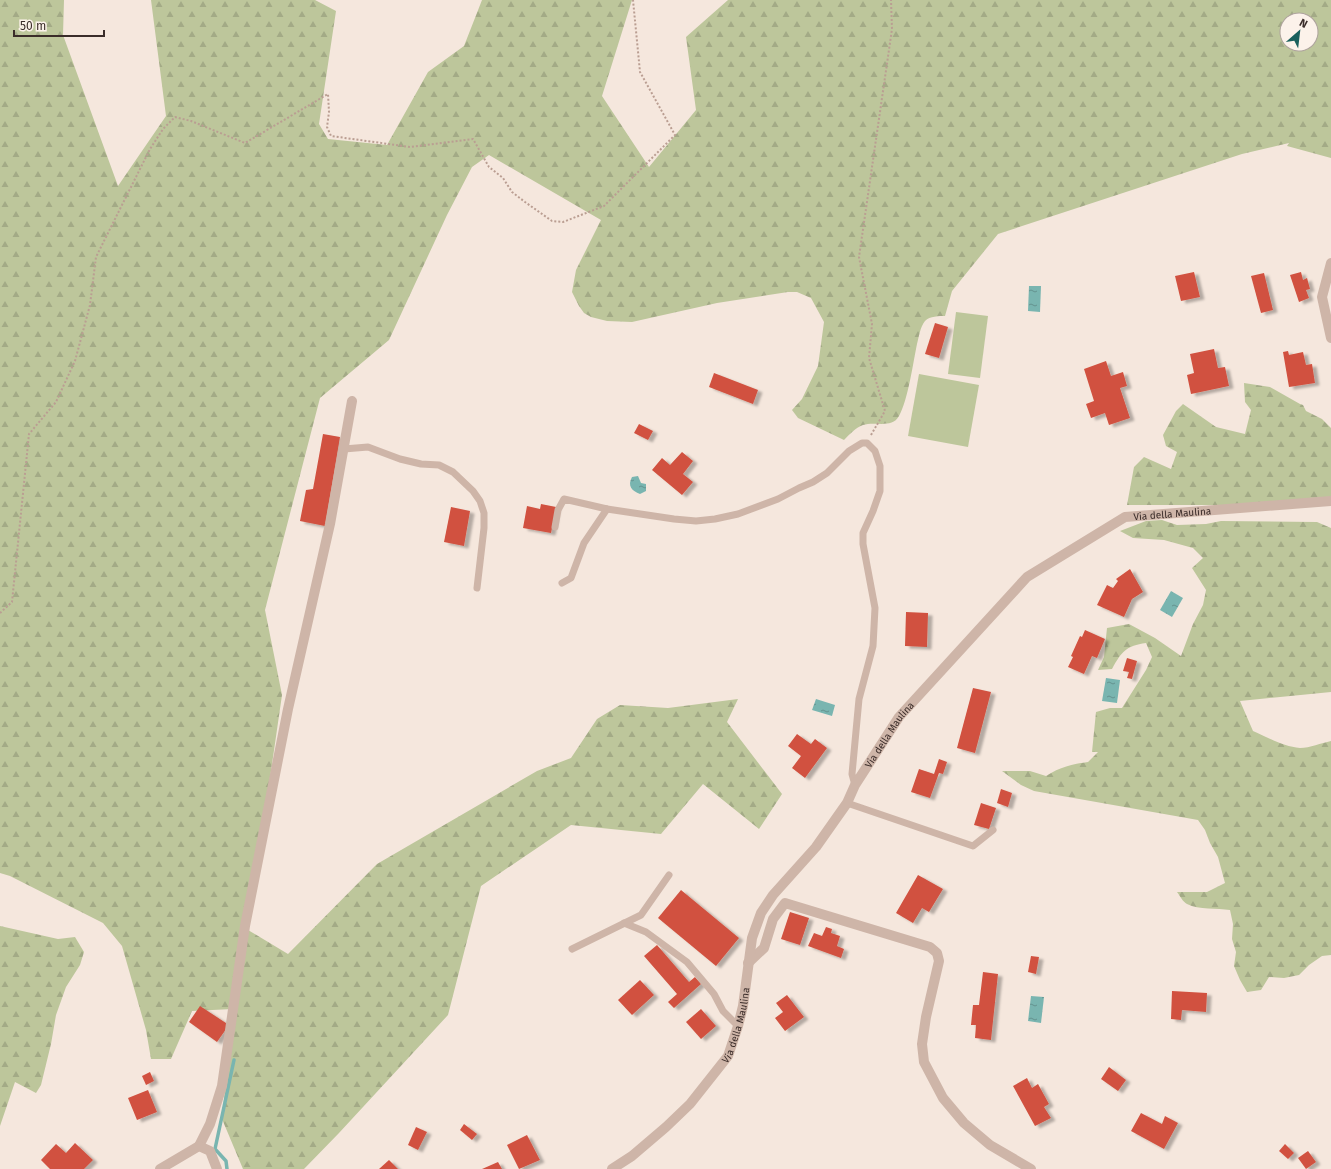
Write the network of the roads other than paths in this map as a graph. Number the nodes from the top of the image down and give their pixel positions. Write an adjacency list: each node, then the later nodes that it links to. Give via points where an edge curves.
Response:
1 (1331, 263): 2 (street, via 1322,297)
2 (1331, 338)
3 (352, 401): 4 (street)
4 (344, 449): 9 (lane, via 368,447 400,459 439,465 453,472 473,490 484,513); 18 (street, via 245,926 222,1086 210,1124)
5 (1331, 501): 10 (street, Via della Maulina, via 1125,517 1027,577 899,717)
6 (607, 509): 7 (lane, via 564,499 558,510); 8 (lane, via 584,543 571,578); 10 (lane, via 674,519 715,519 738,514 778,499 813,482 862,443 867,443 875,451 880,466 880,491 863,533 875,608 872,646 859,699 852,774)
7 (555, 527)
8 (562, 583)
9 (477, 588)
10 (855, 785): 11 (street, Via della Maulina)
11 (847, 803): 12 (lane, via 973,846); 16 (street, Via della Maulina, via 816,847 761,913 752,938)
12 (994, 830)
13 (669, 875): 14 (lane, via 640,916)
14 (624, 923): 15 (lane); 17 (lane, via 646,932 687,962 714,994 723,1011)
15 (572, 949)
16 (748, 963): 17 (street, Via della Maulina); 22 (street, via 764,948 773,919 785,903 930,946 937,953 939,961 926,1016 922,1044 924,1062 943,1098 964,1123 990,1144)
17 (738, 1026): 21 (street, Via della Maulina, via 728,1056 690,1104 632,1156)
18 (199, 1146): 19 (street); 20 (street, via 210,1151)
19 (160, 1169)
20 (217, 1169)
21 (612, 1169)
22 (1030, 1169)

